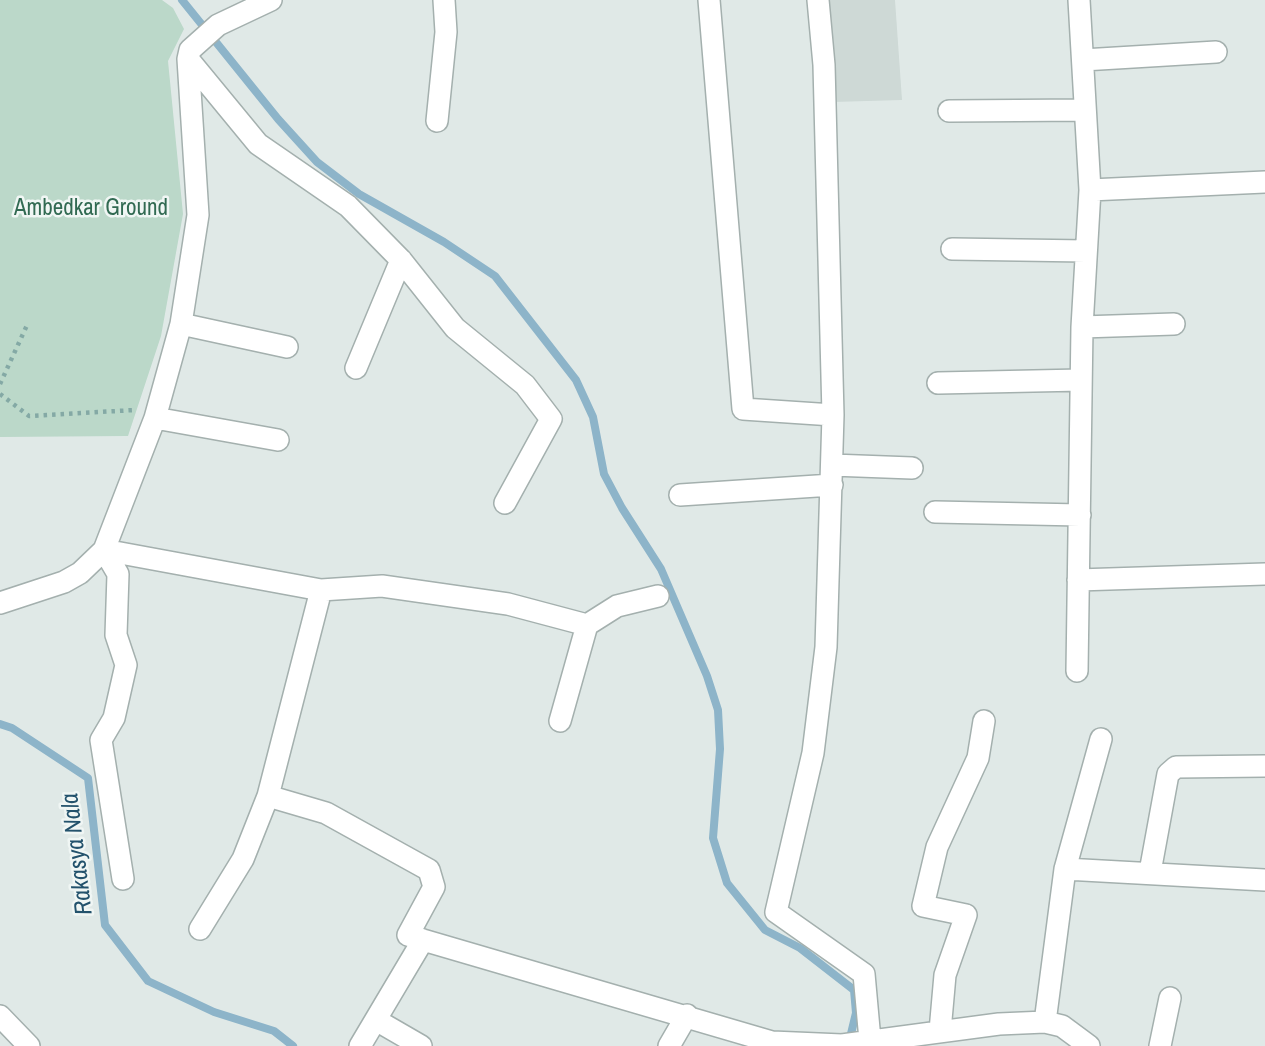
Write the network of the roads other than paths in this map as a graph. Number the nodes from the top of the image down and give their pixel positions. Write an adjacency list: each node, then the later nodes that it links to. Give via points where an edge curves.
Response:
1 (271, 0): 6 (street, via 218,25)
2 (444, 0): 11 (street, via 446,32)
3 (709, 0): 25 (street, via 743,409)
4 (818, 0): 25 (street, via 824,65)
5 (1079, 0): 8 (street)
6 (193, 50): 16 (street, via 258,144 348,206); 17 (street, via 198,215)
7 (1216, 52): 8 (street)
8 (1083, 60): 9 (street)
9 (1085, 110): 10 (street); 13 (street)
10 (949, 111)
11 (437, 121)
12 (1265, 182): 13 (street)
13 (1090, 190): 15 (street)
14 (952, 249): 15 (street)
15 (1086, 251): 19 (street)
16 (401, 260): 21 (street); 30 (street, via 455,328 526,385 551,419)
17 (181, 324): 20 (street); 24 (street)
18 (1174, 324): 19 (street)
19 (1082, 327): 22 (street)
20 (288, 347)
21 (356, 368)
22 (1082, 380): 23 (street); 32 (street)
23 (938, 383)
24 (156, 413): 26 (street); 33 (street)
25 (833, 415): 28 (street)
26 (278, 440)
27 (912, 468): 28 (street)
28 (832, 475): 29 (street); 59 (street, via 826,647 813,752 776,912 864,974)
29 (680, 495)
30 (505, 503)
31 (935, 512): 32 (street)
32 (1080, 516): 35 (street)
33 (104, 550): 36 (street); 38 (street, via 64,582); 48 (street, via 118,574 116,635 126,665 114,718 101,740)
34 (1265, 574): 35 (street)
35 (1078, 580): 40 (street)
36 (321, 590): 39 (street, via 382,586 508,604); 45 (street)
37 (658, 596): 39 (street, via 617,606)
38 (0, 603)
39 (587, 625): 41 (street)
40 (1077, 671)
41 (560, 721)
42 (985, 721): 58 (street, via 978,758 937,847 923,906 966,915 945,975)
43 (1101, 739): 46 (street)
44 (1265, 766): 47 (street, via 1176,767 1168,774)
45 (268, 796): 50 (street, via 243,859); 51 (street, via 326,813 429,870 434,887 408,935)
46 (1065, 869): 47 (street); 56 (street)
47 (1150, 872): 49 (street)
48 (123, 879)
49 (1265, 880)
50 (200, 929)
51 (423, 940): 53 (street); 55 (street)
52 (1170, 998): 67 (street)
53 (687, 1015): 60 (street); 64 (street)
54 (0, 1016): 62 (street)
55 (376, 1020): 61 (street); 63 (street)
56 (1045, 1022): 57 (street); 66 (street, via 1062,1026)
57 (999, 1024): 58 (street); 65 (street)
58 (940, 1031): 59 (street)
59 (870, 1042): 60 (street)
60 (772, 1044)
61 (360, 1045)
62 (29, 1046)
63 (421, 1046)
64 (669, 1046)
65 (995, 1046)
66 (1089, 1046)
67 (1160, 1046)

